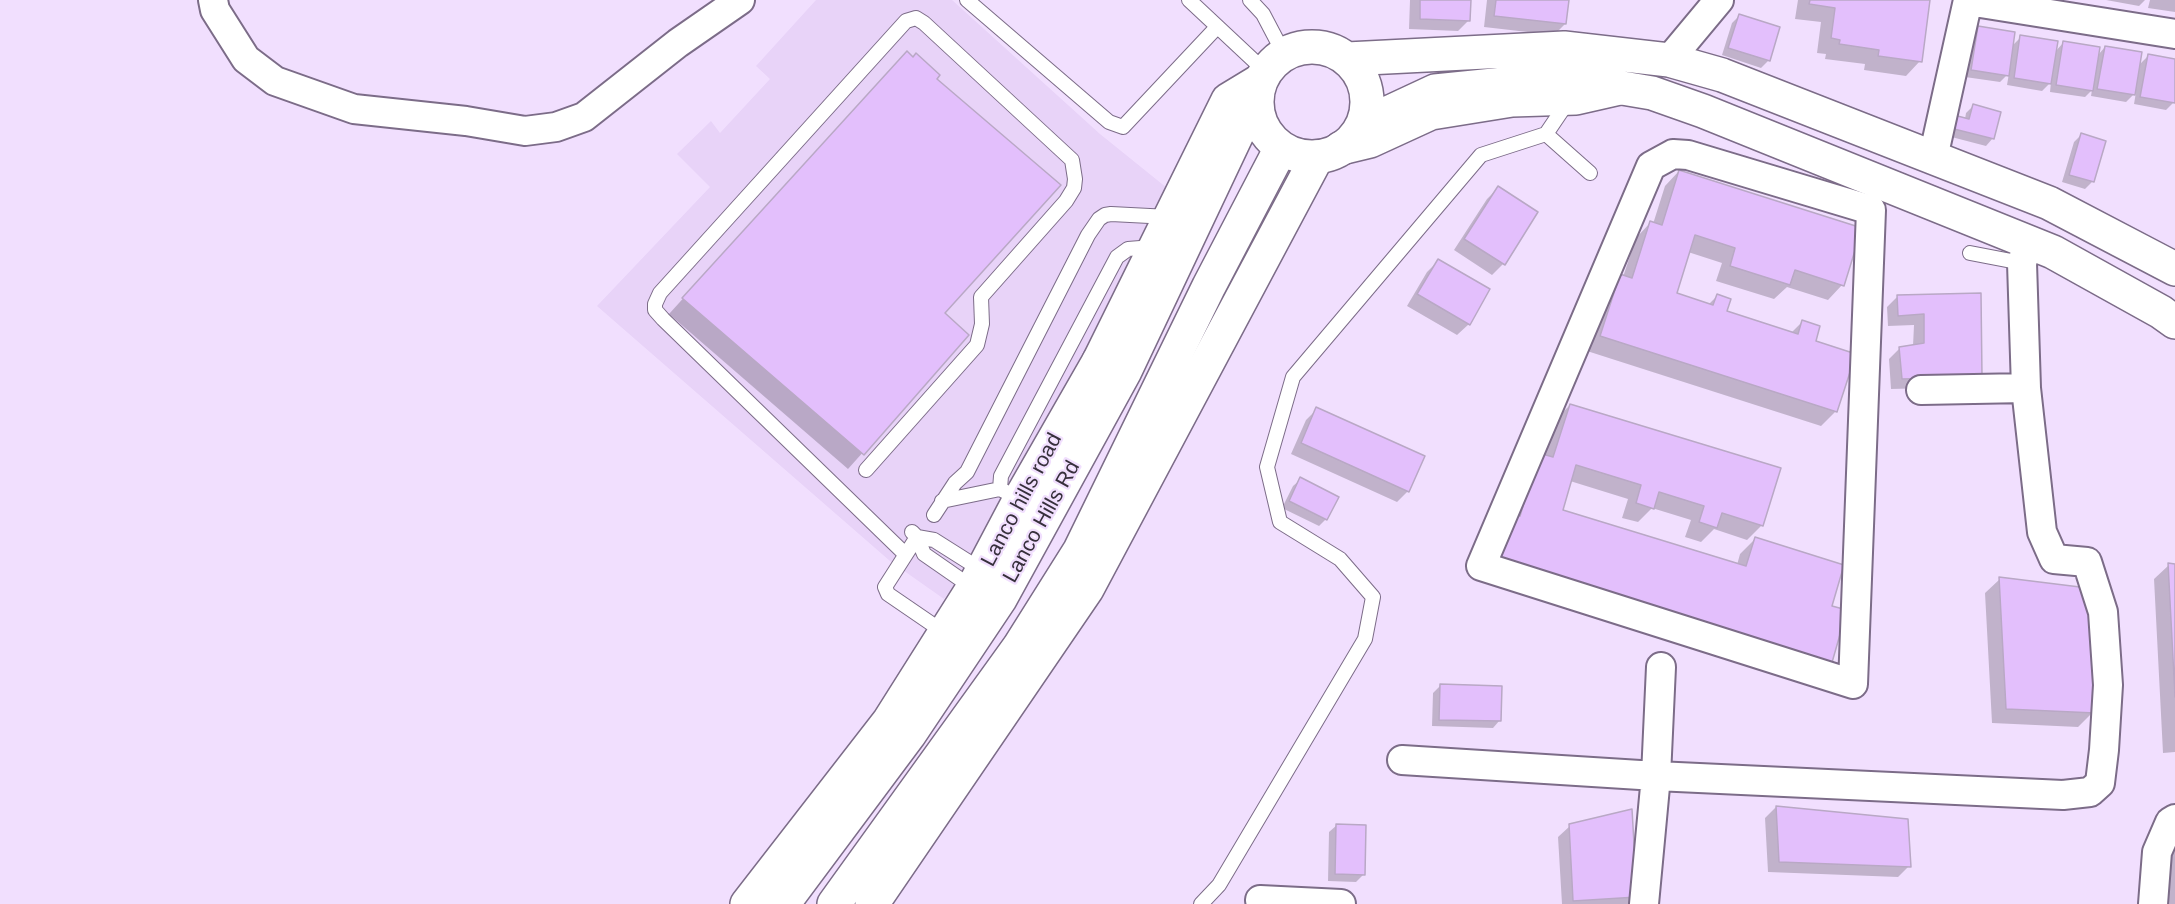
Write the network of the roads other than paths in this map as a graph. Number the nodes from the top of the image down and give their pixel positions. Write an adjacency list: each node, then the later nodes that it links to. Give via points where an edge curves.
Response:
1 (213, 0): 2 (street, via 215,10 246,59 274,81 354,110 466,120 525,130 556,127 584,117)
2 (741, 0)
3 (967, 0): 8 (lane, via 1109,122 1123,127)
4 (1189, 0): 8 (lane)
5 (1250, 0): 12 (lane, via 1263,14)
6 (1719, 0): 11 (street)
7 (1968, 0): 9 (street); 20 (street)
8 (1217, 27): 12 (lane)
9 (2175, 34)
10 (1347, 59): 11 (main road, via 1564,48); 12 (main road, via 1317,46 1300,48); 17 (main road, via 1359,72 1367,107)
11 (1669, 60): 20 (main road, via 1722,75)
12 (1271, 68): 15 (main road, via 1257,99); 24 (main road, Lanco hills road, via 1228,100)
13 (1620, 88): 14 (main road); 17 (main road, via 1563,78 1435,92); 18 (main road, via 1652,93)
14 (1570, 98): 16 (lane); 17 (main road, via 1512,100 1431,113 1370,141)
15 (1259, 118): 19 (main road); 30 (main road, Lanco Hills Rd, via 1239,130)
16 (1546, 134): 21 (lane); 51 (lane, via 1481,155 1293,377 1267,467 1280,522 1340,559 1373,597 1365,639 1219,885)
17 (1340, 143): 19 (main road, via 1299,155); 39 (main road, via 1087,589)
18 (1788, 146): 22 (street); 23 (street); 27 (main road)
19 (1281, 148): 39 (main road, Lanco Hills Rd, via 1080,550)
20 (1933, 158): 28 (main road, via 2049,203)
21 (1590, 173)
22 (1762, 177): 23 (street); 23 (street, via 1688,155 1673,154 1651,166 1481,566 1853,684 1871,210)
23 (1790, 185)
24 (1171, 217): 25 (main road, Lanco hills road); 35 (lane, via 1111,214 1099,219 967,472)
25 (1157, 246): 30 (main road, Lanco hills road); 34 (lane, via 1128,249 1117,257 1001,476)
26 (1970, 253): 27 (lane)
27 (2025, 253): 29 (main road, via 2053,252); 31 (street)
28 (2175, 269)
29 (2175, 322)
30 (1112, 366): 34 (main road, Lanco hills road); 42 (main road, Lanco Hills Rd, via 1000,599)
31 (2026, 388): 32 (street); 44 (street, via 2042,532 2054,559 2087,562 2103,612 2108,685 2100,783 2090,792 2063,795)
32 (1921, 390)
33 (866, 470): 37 (lane, via 977,345 981,297 1066,201 1075,179 1072,160 916,18 906,21 660,293 655,304 663,319)
34 (1010, 494): 35 (lane); 38 (main road, Lanco hills road)
35 (942, 501): 36 (lane)
36 (934, 515)
37 (905, 554): 38 (lane, via 914,535 924,554); 40 (lane, via 885,590)
38 (978, 580): 40 (main road, Lanco hills road)
39 (1045, 628): 49 (main road, Lanco Hills Rd, via 1019,647); 50 (main road)
40 (945, 633): 42 (main road, Lanco hills road)
41 (1661, 668): 44 (street)
42 (899, 728): 47 (main road, Lanco hills road); 48 (main road, Lanco Hills Rd)
43 (1402, 760): 44 (street)
44 (1656, 776): 53 (street)
45 (2175, 819): 54 (street, via 2157,852)
46 (1260, 900): 52 (street)
47 (747, 904)
48 (783, 904)
49 (834, 904)
50 (872, 904)
51 (1201, 904)
52 (1341, 904)
53 (1644, 904)
54 (2153, 904)

